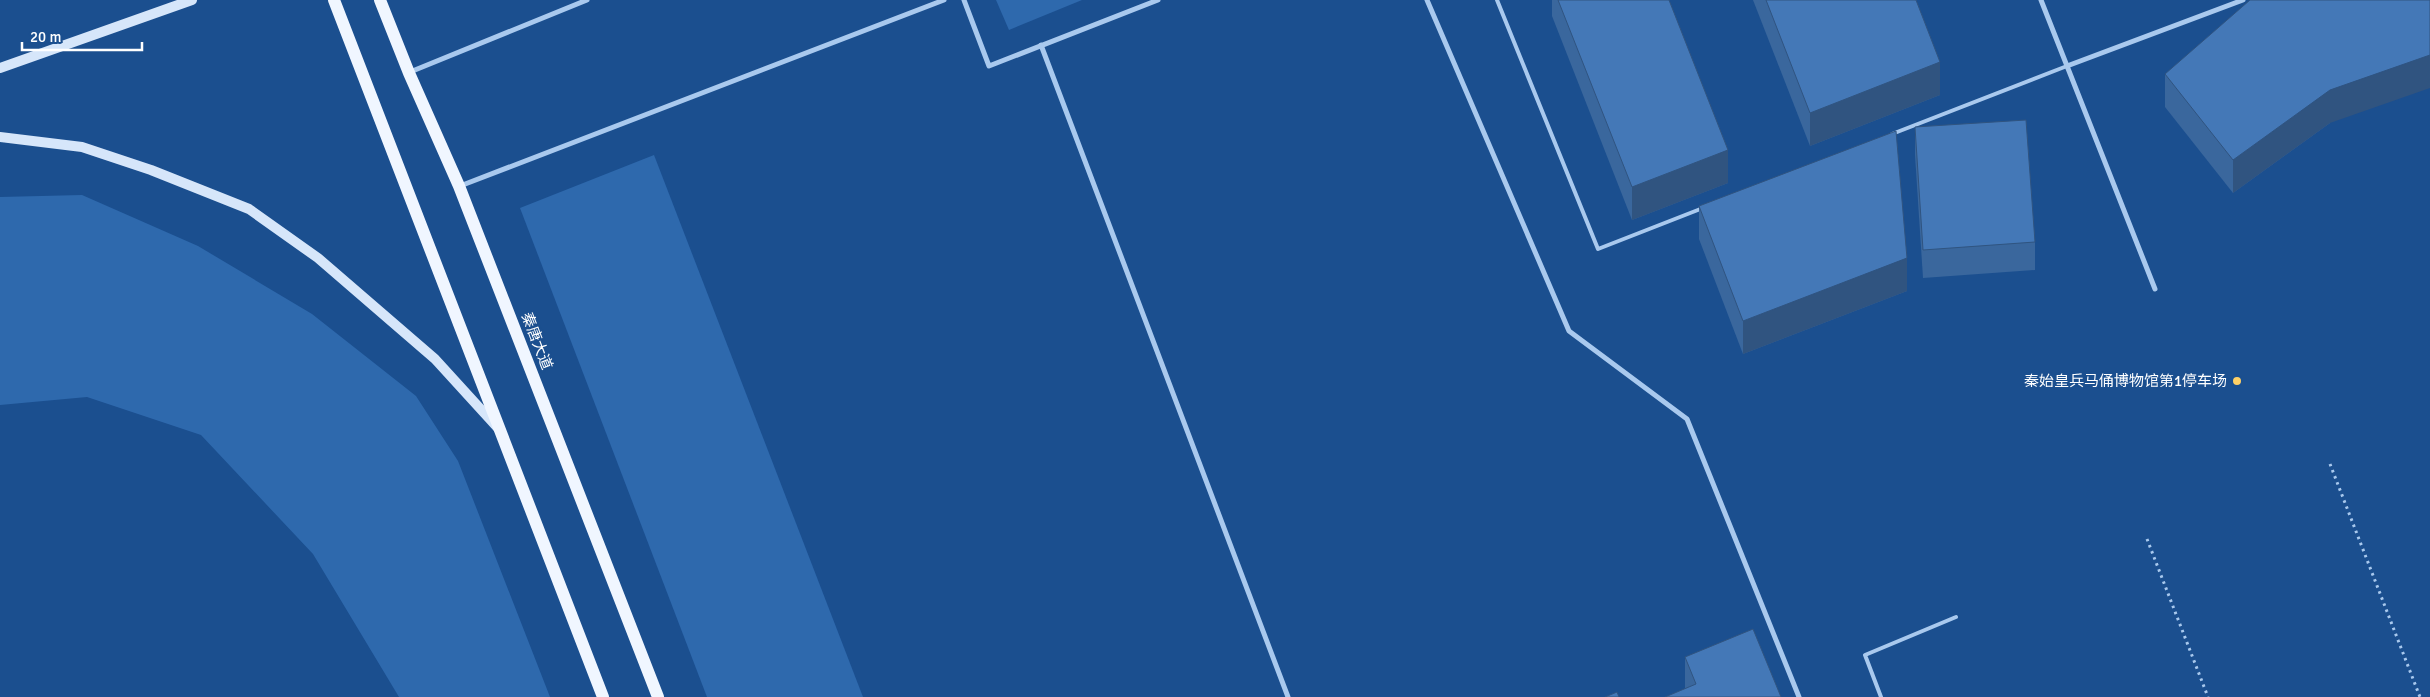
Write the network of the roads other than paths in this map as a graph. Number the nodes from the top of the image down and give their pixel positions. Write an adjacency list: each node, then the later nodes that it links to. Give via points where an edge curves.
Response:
1 (192, 0): 14 (street)
2 (334, 0): 21 (main road)
3 (380, 0): 15 (main road, 秦唐大道)
4 (587, 0): 15 (street)
5 (944, 0): 18 (street)
6 (964, 0): 12 (street, via 989,66)
7 (1158, 0): 12 (street)
8 (1427, 0): 26 (street, via 1570,331 1687,419)
9 (1497, 0): 19 (lane, via 1598,249)
10 (2041, 0): 13 (street)
11 (2243, 0): 13 (street)
12 (1042, 45): 25 (street)
13 (2066, 66): 17 (lane); 20 (street)
14 (0, 68)
15 (409, 72): 18 (main road, 秦唐大道)
16 (0, 137): 21 (street, via 82,147 249,209 318,258 435,359)
17 (1883, 138)
18 (459, 186): 24 (main road, 秦唐大道)
19 (1708, 206)
20 (2155, 289)
21 (504, 434): 23 (main road)
22 (1956, 617): 27 (lane, via 1865,655)
23 (603, 697)
24 (658, 697)
25 (1288, 697)
26 (1799, 697)
27 (1881, 697)

